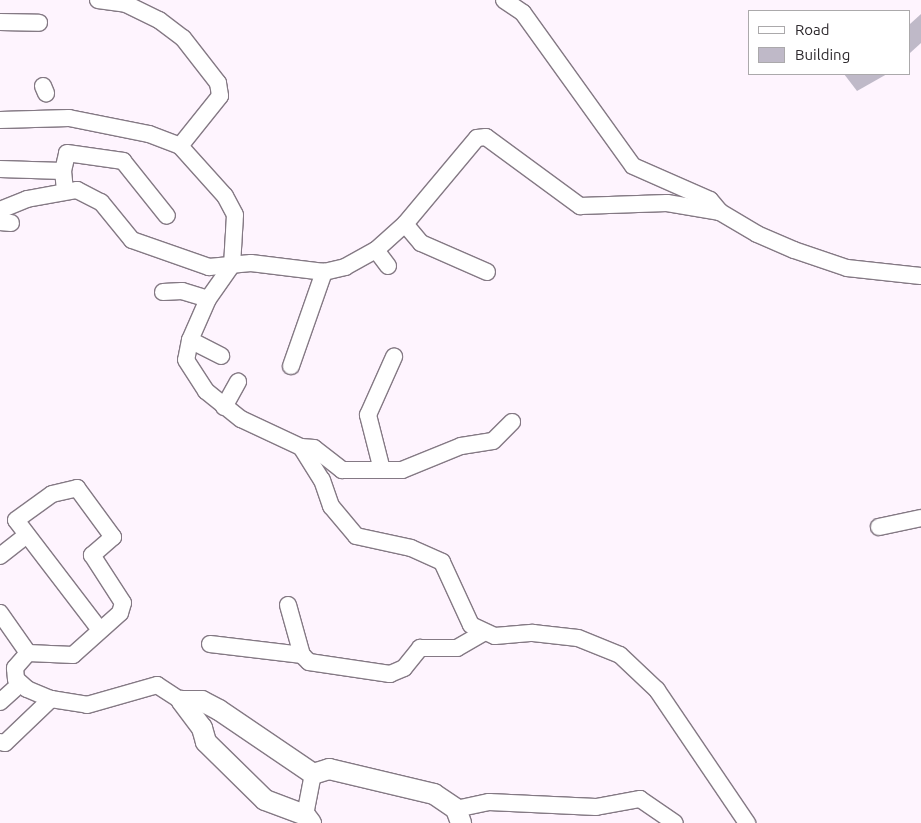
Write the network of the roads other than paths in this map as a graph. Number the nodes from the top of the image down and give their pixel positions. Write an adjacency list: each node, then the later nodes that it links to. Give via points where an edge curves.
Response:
1 (98, 0): 6 (street, via 126,4 159,20 183,38 218,83 220,96)
2 (504, 0): 12 (street, via 523,13 633,166 710,200)
3 (0, 22): 4 (street)
4 (39, 23)
5 (0, 120): 6 (street, via 69,118 149,134)
6 (180, 146): 14 (street, via 226,196)
7 (0, 169): 8 (street)
8 (62, 171): 9 (street); 13 (street, via 67,154 71,152 123,161)
9 (66, 190): 11 (street); 17 (street, via 90,194 132,240 209,267)
10 (240, 199): 14 (street)
11 (0, 210)
12 (720, 212): 15 (street, via 667,203 580,206 486,137 477,138); 21 (street, via 757,234 847,268)
13 (167, 216)
14 (235, 216): 17 (street)
15 (405, 224): 16 (street); 20 (street, via 421,243)
16 (376, 250): 18 (street); 19 (street, via 345,267)
17 (232, 266): 19 (street, via 251,263); 23 (street)
18 (388, 266)
19 (324, 272): 27 (street)
20 (487, 272)
21 (921, 276)
22 (163, 292): 23 (street, via 182,291)
23 (208, 299): 24 (street)
24 (190, 340): 25 (street); 29 (street, via 186,360 193,374)
25 (221, 356)
26 (394, 356): 32 (street, via 368,415)
27 (291, 366)
28 (238, 382): 29 (street)
29 (224, 407): 31 (street)
30 (512, 422): 32 (street, via 493,441 461,446 402,470)
31 (301, 446): 32 (street, via 314,448 342,470); 40 (street, via 342,524 356,536 411,548 442,562 471,625)
32 (382, 470)
33 (921, 518): 34 (street)
34 (879, 527)
35 (27, 535): 36 (street); 39 (street); 39 (street, via 16,520 52,494 77,488 113,537 92,555 123,603 120,613)
36 (0, 556)
37 (288, 605): 43 (street)
38 (0, 613): 42 (street)
39 (100, 630): 42 (street, via 65,658 44,651)
40 (483, 633): 43 (street, via 458,648 420,648 404,668 390,674 309,662); 53 (street, via 578,638 620,655 657,690)
41 (210, 644): 43 (street)
42 (28, 653): 44 (street, via 15,668)
43 (302, 655)
44 (20, 684): 45 (street); 47 (street)
45 (51, 699): 46 (street, via 95,704 157,685); 48 (street, via 5,743)
46 (182, 701): 49 (main road, via 202,701 219,710); 51 (main road, via 202,728 206,742 265,800)
47 (0, 702)
48 (0, 742)
49 (313, 774): 50 (main road, via 328,769 401,784 434,794); 51 (street)
50 (459, 816): 52 (street, via 489,802 596,808 640,800)
51 (308, 819)
52 (675, 823)
53 (747, 823)

